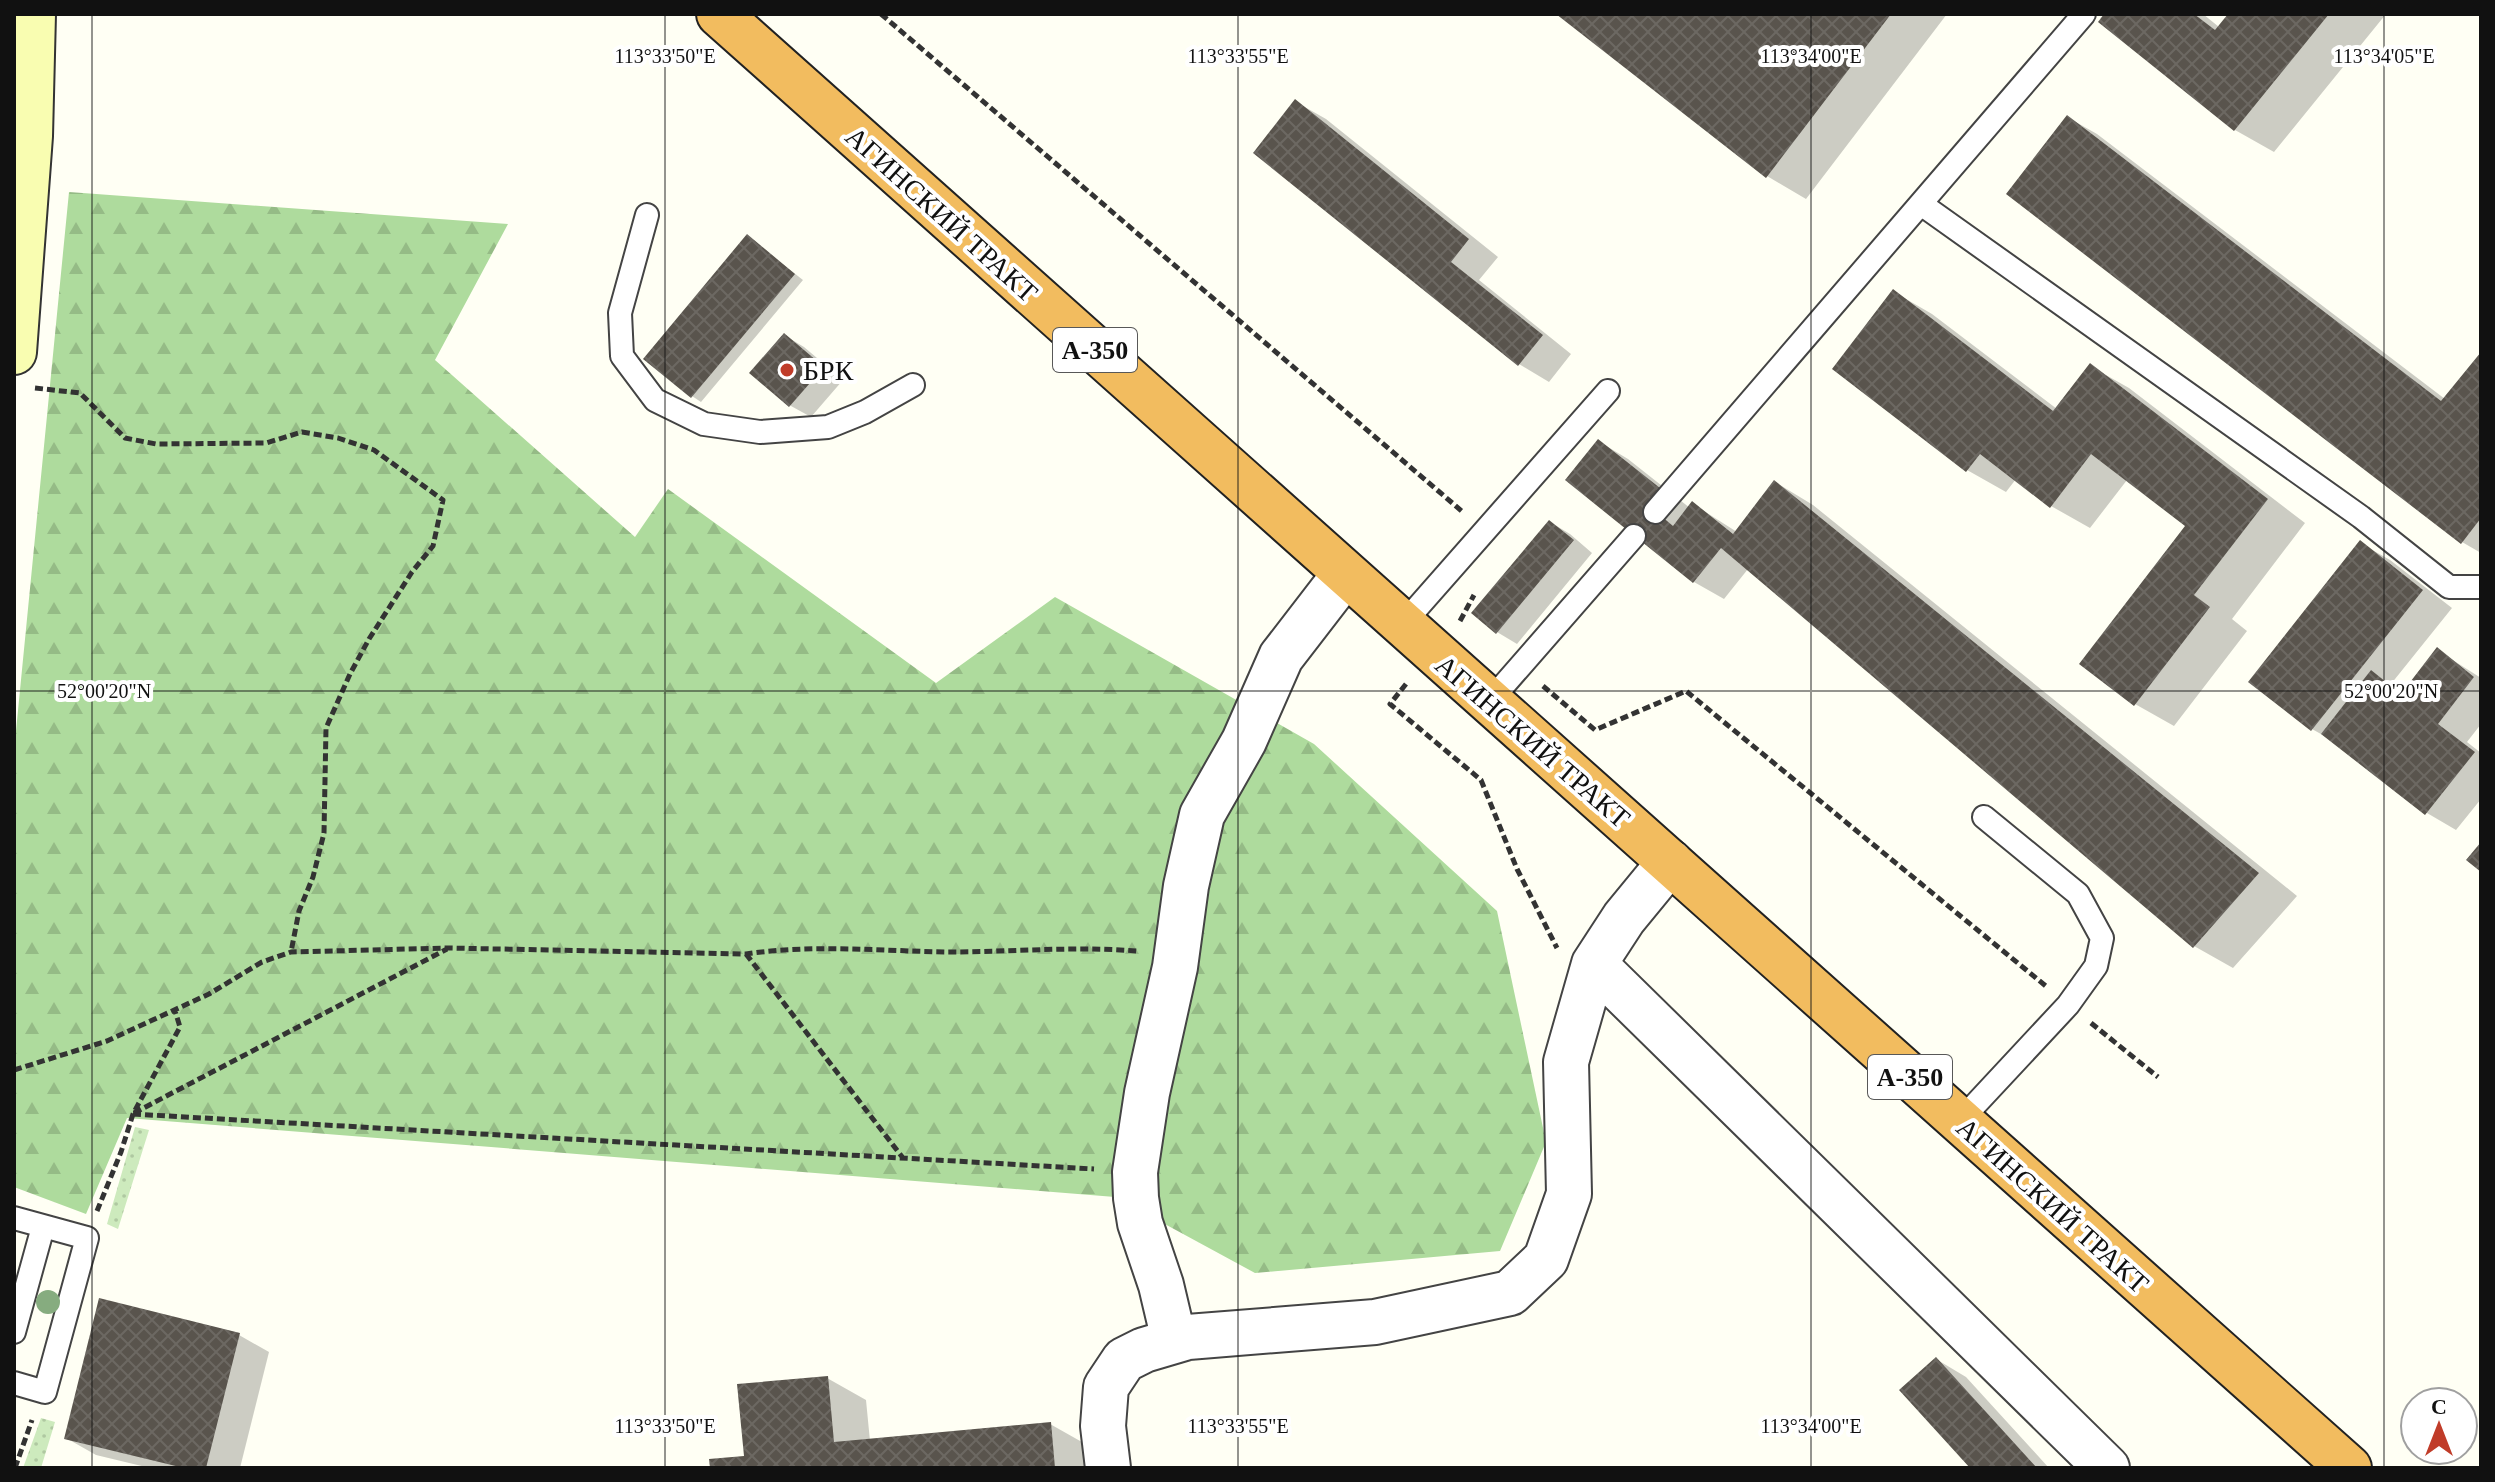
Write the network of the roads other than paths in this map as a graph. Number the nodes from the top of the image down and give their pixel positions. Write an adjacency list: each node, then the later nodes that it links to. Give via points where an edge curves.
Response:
1 (33, 14): 4 (street)
2 (719, 14): 12 (highway, АГИНСКИЙ ТРАКТ / А-350)
3 (2084, 14): 5 (lane)
4 (22, 136): 7 (street)
5 (1921, 204): 10 (lane); 13 (lane, via 2361,517 2449,587)
6 (647, 215): 8 (lane, via 620,313 622,356 655,400 704,424 760,432 828,427)
7 (21, 370)
8 (913, 385)
9 (1608, 391): 14 (lane, via 1484,530)
10 (1655, 512)
11 (1634, 536): 15 (lane)
12 (1345, 574): 14 (highway, АГИНСКИЙ ТРАКТ / А-350); 23 (street, via 1281,657 1244,741 1202,815 1186,886 1135,1172 1140,1223)
13 (2481, 587)
14 (1417, 638): 15 (highway, АГИНСКИЙ ТРАКТ / А-350)
15 (1489, 702): 17 (highway, АГИНСКИЙ ТРАКТ / А-350)
16 (1984, 817): 19 (lane, via 2078,894 2102,938 2096,966 2068,1005)
17 (1670, 862): 18 (street, via 1624,918); 19 (highway, АГИНСКИЙ ТРАКТ / А-350)
18 (1578, 962): 23 (street, via 1566,1062 1569,1194 1546,1259 1510,1293 1375,1322); 26 (street)
19 (1959, 1122): 27 (highway, АГИНСКИЙ ТРАКТ / А-350)
20 (14, 1218): 21 (lane)
21 (43, 1227): 22 (lane); 24 (lane, via 87,1238 45,1392)
22 (14, 1332)
23 (1174, 1340): 25 (street, via 1124,1360 1106,1387)
24 (14, 1383)
25 (1108, 1468)
26 (2107, 1468)
27 (2349, 1468)

